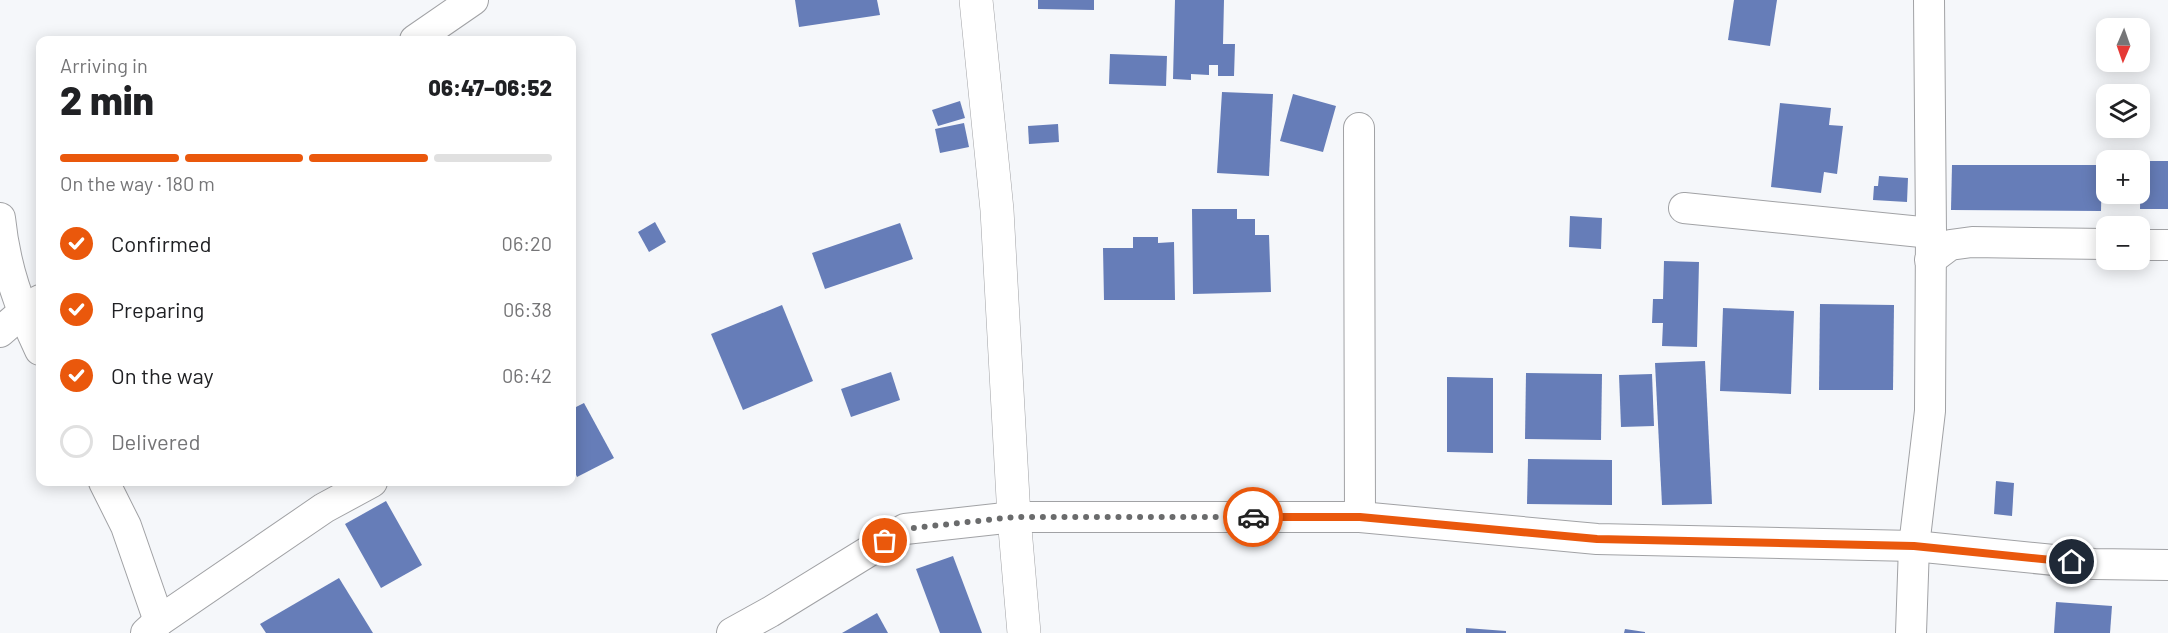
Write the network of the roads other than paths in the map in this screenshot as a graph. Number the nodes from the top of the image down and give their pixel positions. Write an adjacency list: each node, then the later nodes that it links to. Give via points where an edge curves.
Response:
1 (473, 0): 4 (street)
2 (976, 0): 17 (street, via 998,210)
3 (1929, 0): 11 (street)
4 (421, 36)
5 (1359, 128): 18 (street)
6 (1684, 208): 11 (street)
7 (0, 218): 12 (street, via 3,250)
8 (2096, 244): 11 (street, via 1972,242)
9 (2150, 245): 10 (street)
10 (2168, 245)
11 (1931, 247): 19 (street, via 1930,411)
12 (31, 306): 13 (street); 14 (street)
13 (36, 330)
14 (0, 332)
15 (106, 486): 21 (street, via 126,526)
16 (365, 486): 21 (street, via 324,508)
17 (1014, 517): 18 (street); 22 (street, via 904,529); 23 (street)
18 (1360, 517): 19 (street, via 1597,539)
19 (1914, 546): 20 (street, via 2094,564); 24 (street)
20 (2168, 565)
21 (152, 627)
22 (732, 633)
23 (1024, 633)
24 (1911, 633)

